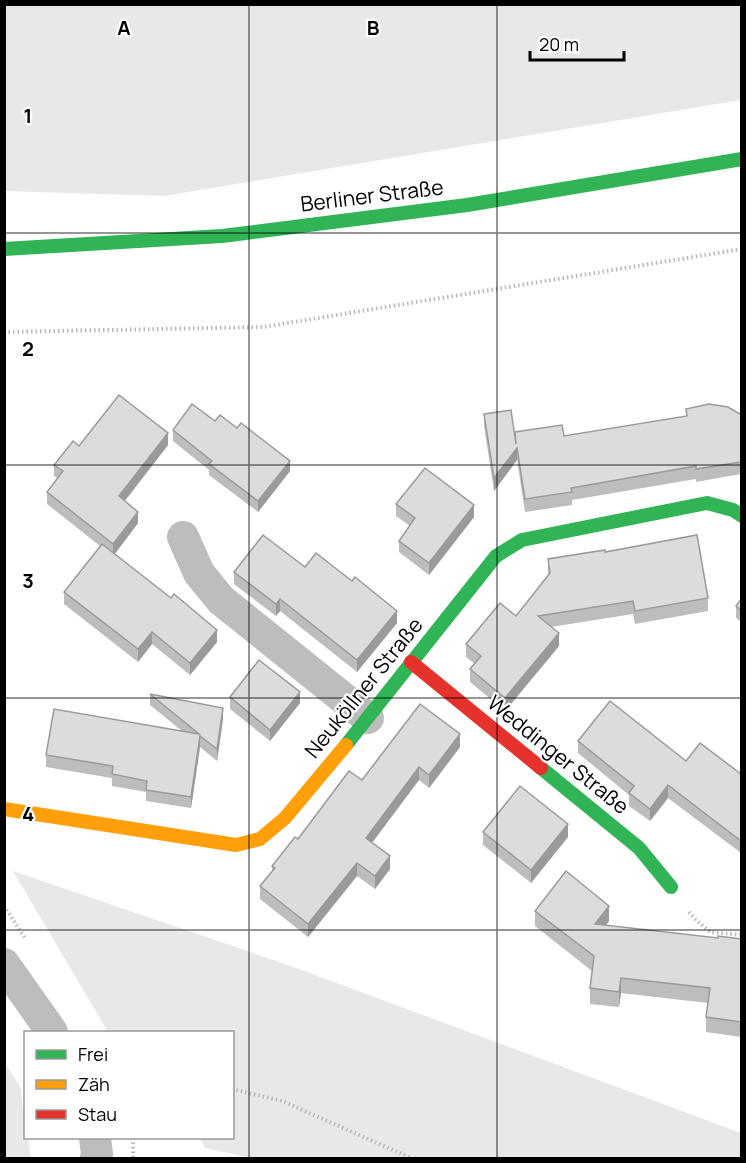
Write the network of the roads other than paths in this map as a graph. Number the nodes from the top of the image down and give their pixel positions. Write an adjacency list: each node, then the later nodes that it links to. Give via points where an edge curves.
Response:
1 (741, 159): 2 (street, Berliner Straße, via 467,205 222,236)
2 (4, 249)
3 (741, 516): 5 (street, Neuköllner Straße, via 707,503 522,540 496,556)
4 (183, 537): 6 (street, via 199,573 221,600)
5 (411, 662): 6 (street, Neuköllner Straße); 8 (street, Weddinger Straße, via 639,848)
6 (368, 718): 7 (street, Neuköllner Straße, via 285,818 260,839 236,845)
7 (4, 810)
8 (671, 887)
9 (4, 964): 10 (street)
10 (51, 1031)
11 (95, 1139): 12 (street)
12 (96, 1158)

